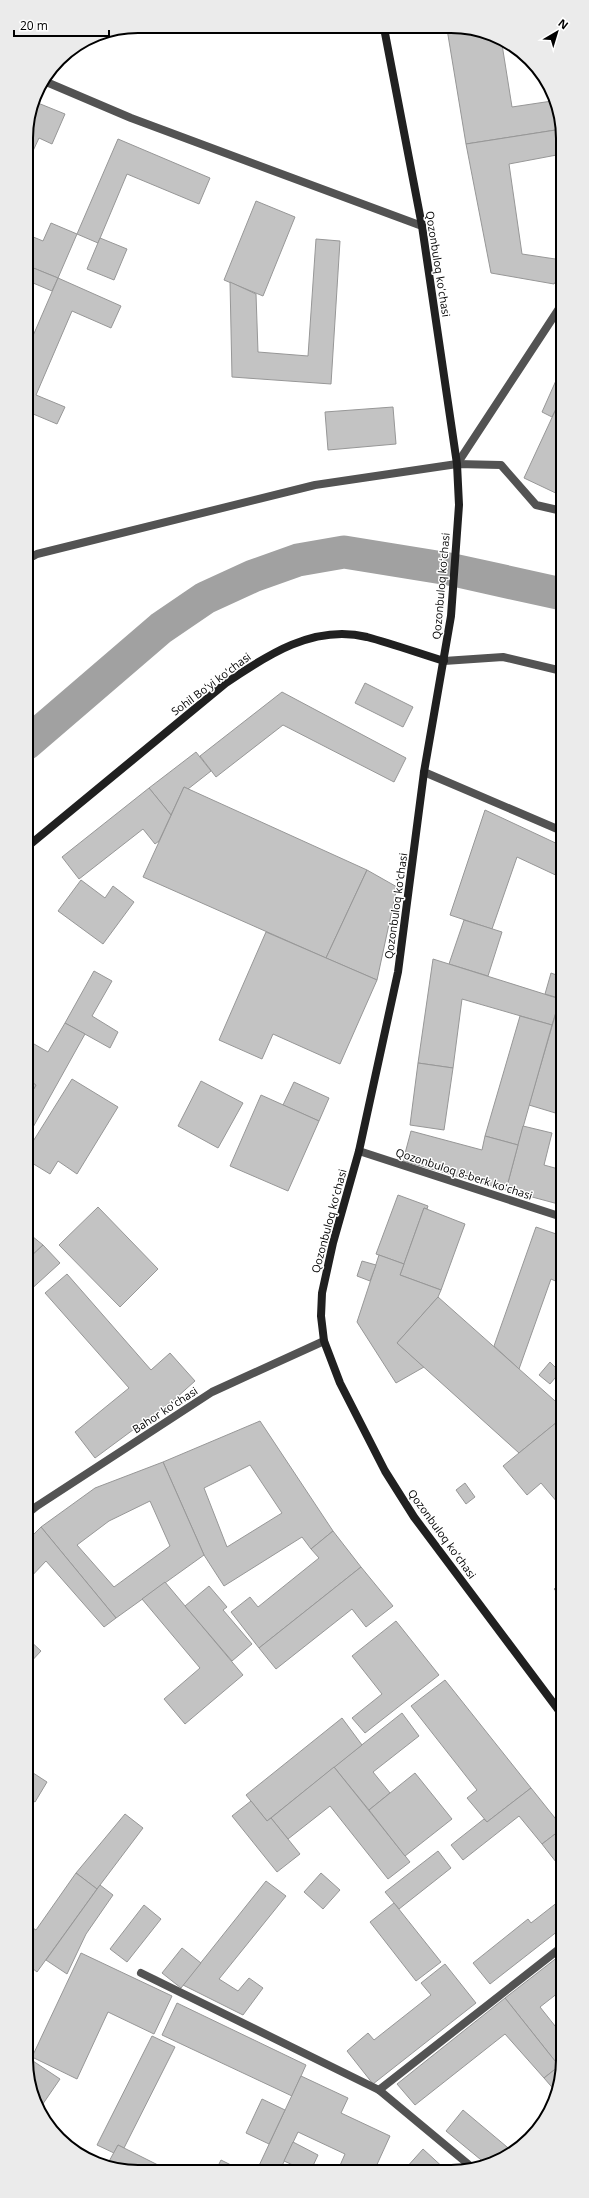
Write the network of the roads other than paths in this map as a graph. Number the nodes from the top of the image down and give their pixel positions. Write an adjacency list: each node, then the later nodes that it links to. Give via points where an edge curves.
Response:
1 (385, 33): 3 (main road, Qozonbuloq koʻchasi)
2 (49, 83): 3 (street, via 131,118)
3 (422, 226): 5 (main road, Qozonbuloq koʻchasi)
4 (556, 313): 5 (street)
5 (457, 464): 6 (street, via 501,465 536,505); 8 (street, via 315,485); 10 (main road, Qozonbuloq koʻchasi, via 459,505)
6 (556, 509)
7 (33, 553): 8 (street)
8 (37, 554): 9 (street)
9 (33, 556)
10 (444, 661): 11 (street, via 503,657); 12 (main road, Qozonbuloq koʻchasi); 14 (main road, Sohil Boʻyi koʻchasi, via 366,637 318,637 285,647 226,683)
11 (556, 670)
12 (424, 772): 13 (street); 15 (main road, Qozonbuloq koʻchasi, via 398,972)
13 (556, 828)
14 (33, 841)
15 (359, 1151): 16 (street, Qozonbuloq 8-berk koʻchasi); 17 (main road, Qozonbuloq koʻchasi, via 322,1293)
16 (556, 1215)
17 (324, 1341): 18 (street, Bahor koʻchasi, via 212,1392); 19 (main road, Qozonbuloq koʻchasi, via 359,1423 414,1517)
18 (33, 1509)
19 (556, 1707)
20 (556, 1951): 22 (street)
21 (141, 1973): 22 (street)
22 (379, 2090): 23 (street)
23 (468, 2163)

